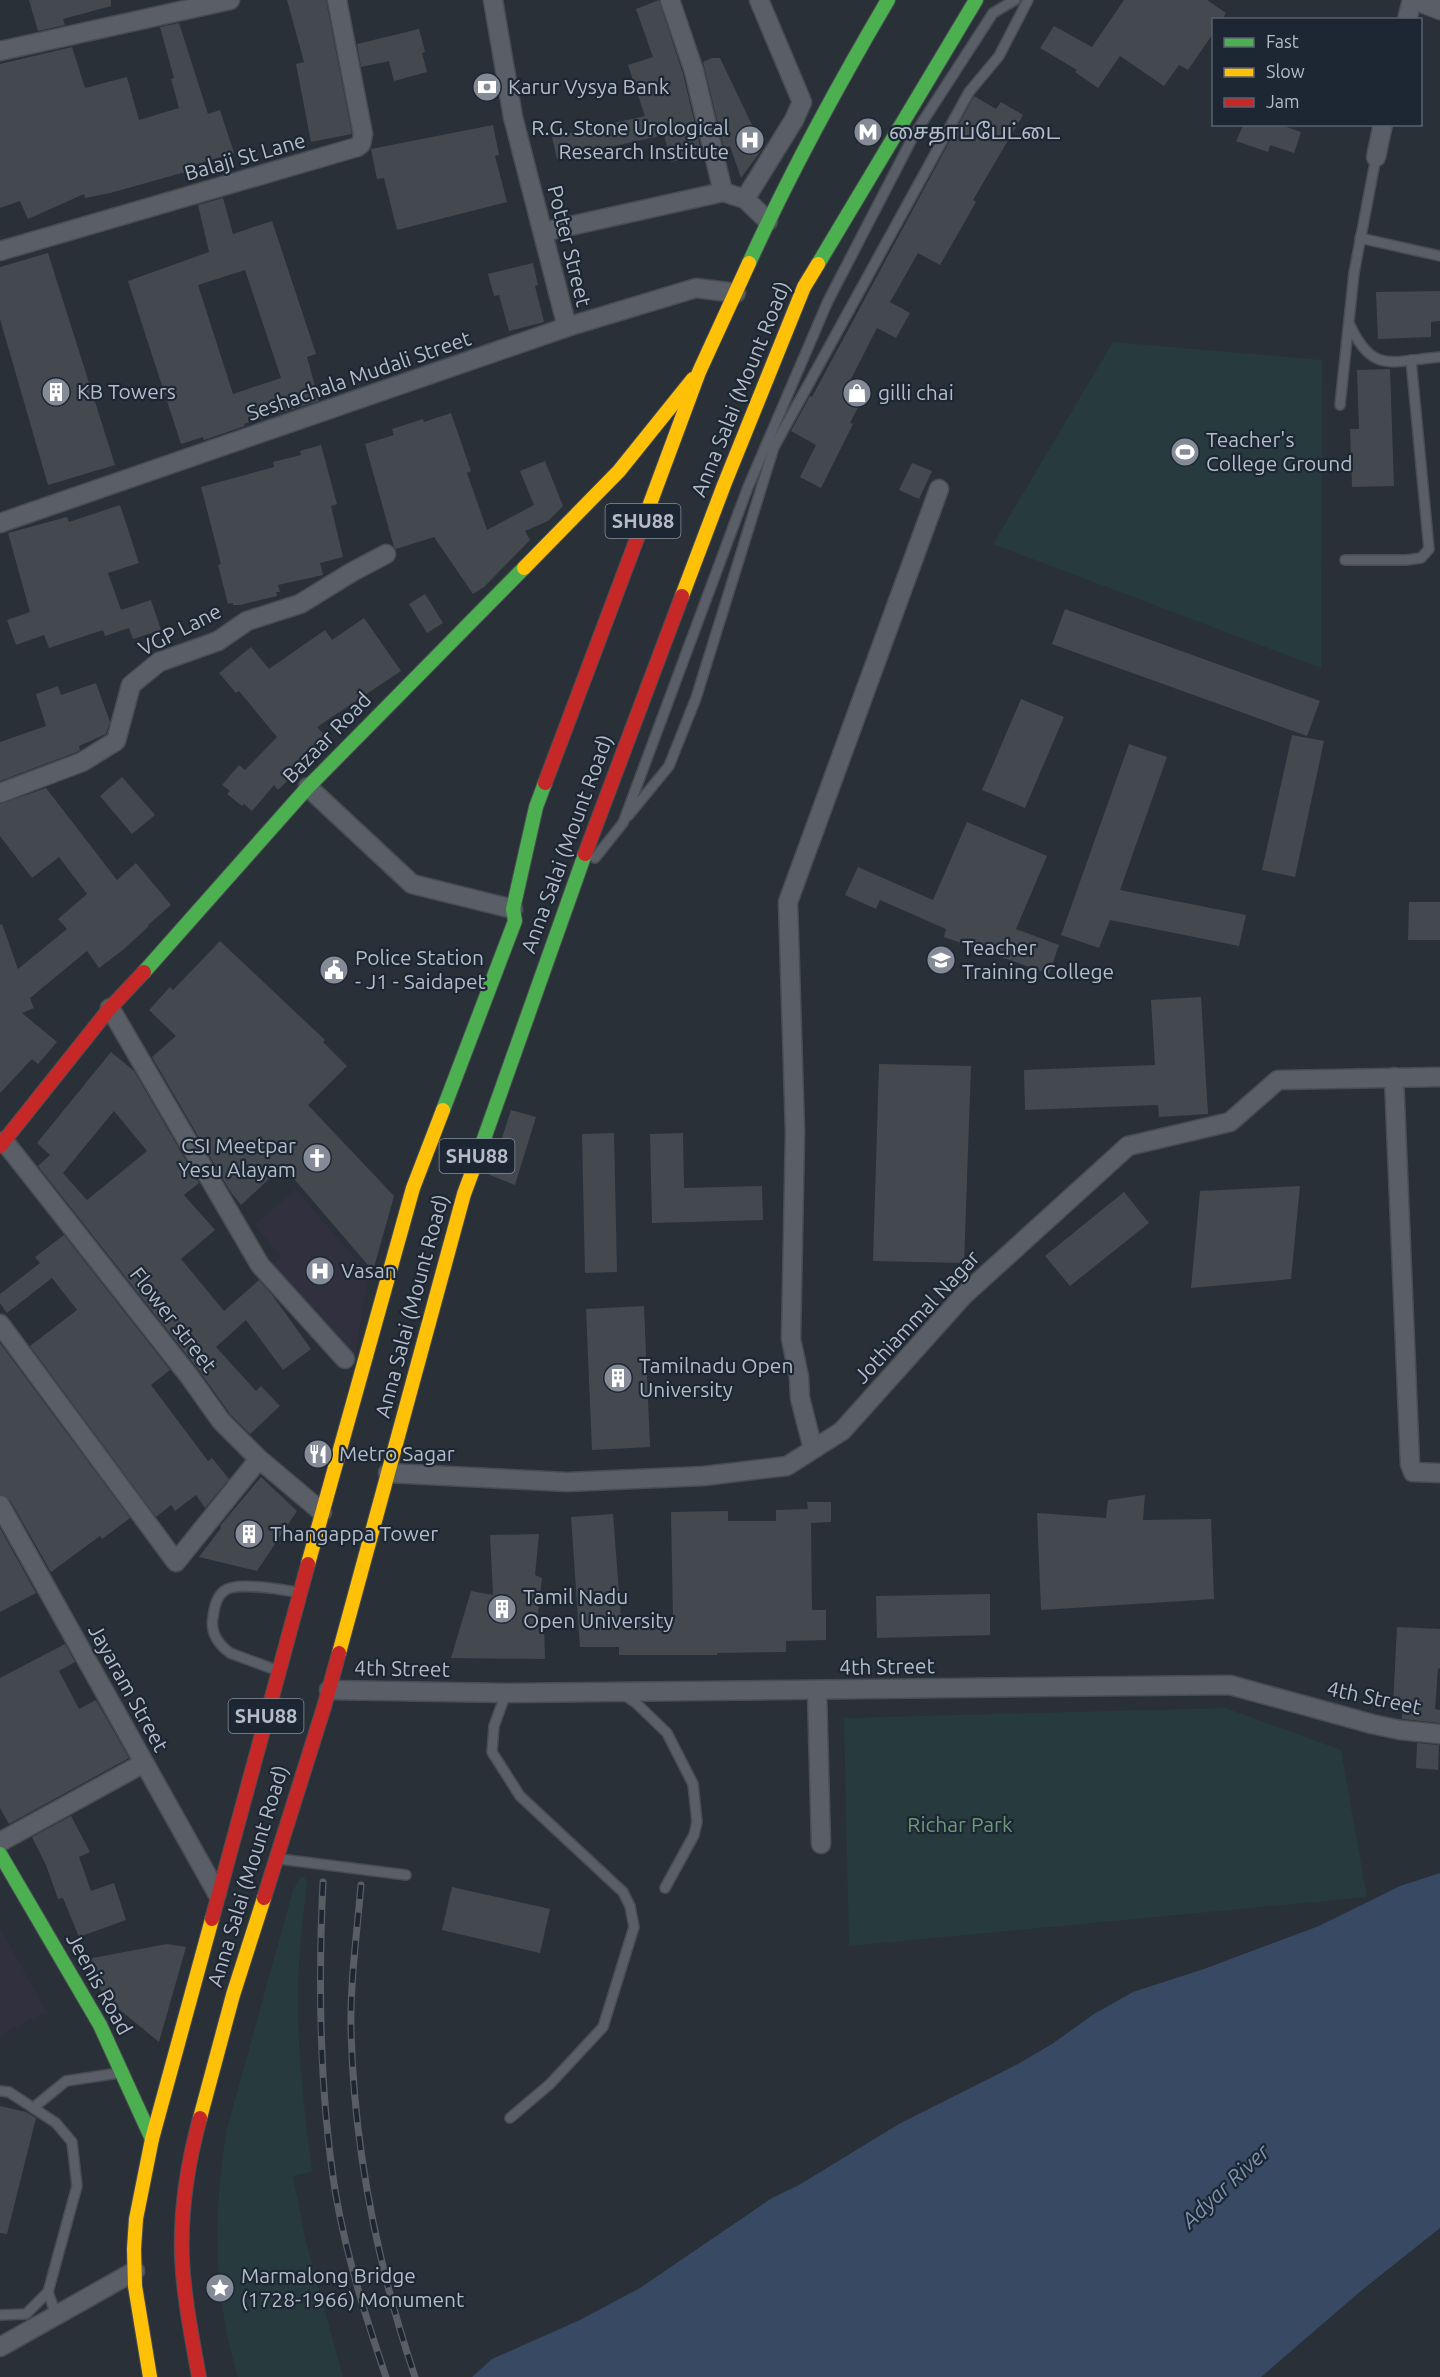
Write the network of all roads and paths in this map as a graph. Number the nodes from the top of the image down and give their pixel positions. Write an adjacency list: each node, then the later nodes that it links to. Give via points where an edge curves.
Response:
1 (230, 0): 13 (street)
2 (337, 0): 21 (street, Balaji St Lane, via 363,134 357,147)
3 (493, 0): 19 (street, Potter Street, via 513,117)
4 (670, 0): 16 (street, via 694,70)
5 (759, 0): 17 (street, via 801,102)
6 (888, 0): 18 (main road, Anna Salai (Mount Road) / SHU88)
7 (976, 0): 37 (main road, Anna Salai (Mount Road) / SHU88, via 804,287 724,484)
8 (1015, 0): 36 (lane, via 993,13 914,135 828,301 748,487)
9 (1028, 0): 36 (lane, via 999,56 969,92 774,447 696,698 669,766)
10 (1413, 0): 11 (street); 12 (street)
11 (1440, 10)
12 (1408, 18)
13 (0, 51)
14 (1383, 126): 15 (street)
15 (1376, 157): 20 (lane)
16 (723, 192): 17 (street); 19 (street)
17 (745, 199): 18 (street)
18 (768, 221): 23 (main road, Anna Salai (Mount Road) / SHU88)
19 (543, 232): 25 (street, Potter Street)
20 (1360, 238): 22 (lane); 24 (lane)
21 (0, 251)
22 (1440, 256)
23 (736, 293): 25 (street, Seshachala Mudali Street, via 696,288); 28 (main road, Anna Salai (Mount Road) / SHU88)
24 (1349, 322): 27 (lane, via 1358,344 1368,355 1381,362); 29 (lane)
25 (567, 327): 31 (street, Seshachala Mudali Street)
26 (1440, 357): 27 (lane)
27 (1411, 360): 33 (lane, via 1429,549 1420,558 1406,560)
28 (699, 372): 34 (main road, Bazaar Road, via 619,471); 38 (main road, Anna Salai (Mount Road) / SHU88, via 536,807)
29 (1340, 405)
30 (939, 489): 45 (street, via 788,902 795,1132 791,1339)
31 (0, 523)
32 (386, 554): 35 (street, VGP Lane, via 300,604 247,621 218,641 159,662 131,685 116,741 82,762)
33 (1345, 560)
34 (308, 787): 38 (street, via 412,884); 39 (main road, Bazaar Road)
35 (0, 793)
36 (623, 823): 37 (lane)
37 (573, 886): 47 (main road, Anna Salai (Mount Road) / SHU88, via 464,1194)
38 (513, 909): 50 (main road, Anna Salai (Mount Road) / SHU88, via 515,921 413,1188)
39 (110, 1008): 42 (main road, Bazaar Road); 44 (street, via 261,1265)
40 (1394, 1077): 41 (street, Jothiammal Nagar); 45 (street, Jothiammal Nagar, via 1278,1080 1230,1122 1128,1146 964,1295 842,1431); 48 (street, via 1410,1464 1413,1472)
41 (1440, 1077)
42 (2, 1143): 46 (street, Flower street, via 221,1421)
43 (0, 1324): 46 (street, via 176,1562)
44 (345, 1359)
45 (813, 1449): 47 (street, Jothiammal Nagar, via 787,1466 704,1476 567,1482)
46 (259, 1459): 50 (street, Flower street)
47 (388, 1473): 53 (main road, Anna Salai (Mount Road) / SHU88)
48 (1440, 1473)
49 (0, 1505): 58 (street, Jayaram Street)
50 (322, 1512): 51 (main road, Anna Salai (Mount Road) / SHU88)
51 (300, 1593): 52 (main road, Anna Salai (Mount Road) / SHU88); 52 (lane, via 236,1587 224,1591 214,1611 213,1631 224,1649)
52 (278, 1671): 65 (main road, Anna Salai (Mount Road) / SHU88)
53 (329, 1690): 56 (street, 4th Street); 62 (main road, Anna Salai (Mount Road) / SHU88)
54 (818, 1691): 55 (street, 4th Street); 57 (street, 4th Street, via 1230,1685 1381,1726); 60 (street)
55 (620, 1692): 56 (street, 4th Street); 64 (lane, via 667,1732 693,1784 697,1822 694,1835)
56 (506, 1693): 69 (lane, via 494,1726 492,1752 520,1796 623,1892 634,1928 603,2027 550,2084)
57 (1440, 1734)
58 (144, 1763): 59 (street); 65 (street, Jayaram Street)
59 (0, 1842)
60 (821, 1844)
61 (0, 1854): 66 (main road, Jeenis Road, via 100,2025)
62 (274, 1859): 63 (lane); 77 (main road, Anna Salai (Mount Road) / SHU88, via 192,2148 182,2257)
63 (406, 1875)
64 (665, 1888)
65 (217, 1893): 70 (main road, Anna Salai (Mount Road) / SHU88)
66 (121, 2073): 68 (lane, via 66,2081); 70 (main road, Jeenis Road)
67 (0, 2091): 68 (lane, via 9,2092)
68 (33, 2108): 72 (lane, via 56,2123 72,2142 77,2186)
69 (510, 2118)
70 (152, 2139): 71 (main road, Anna Salai (Mount Road) / SHU88, via 135,2231)
71 (135, 2271): 74 (street); 76 (main road, Anna Salai (Mount Road) / SHU88, via 139,2324)
72 (48, 2292): 73 (lane, via 26,2314); 74 (lane)
73 (0, 2315)
74 (56, 2315): 75 (street)
75 (0, 2347)
76 (150, 2377)
77 (199, 2377)

